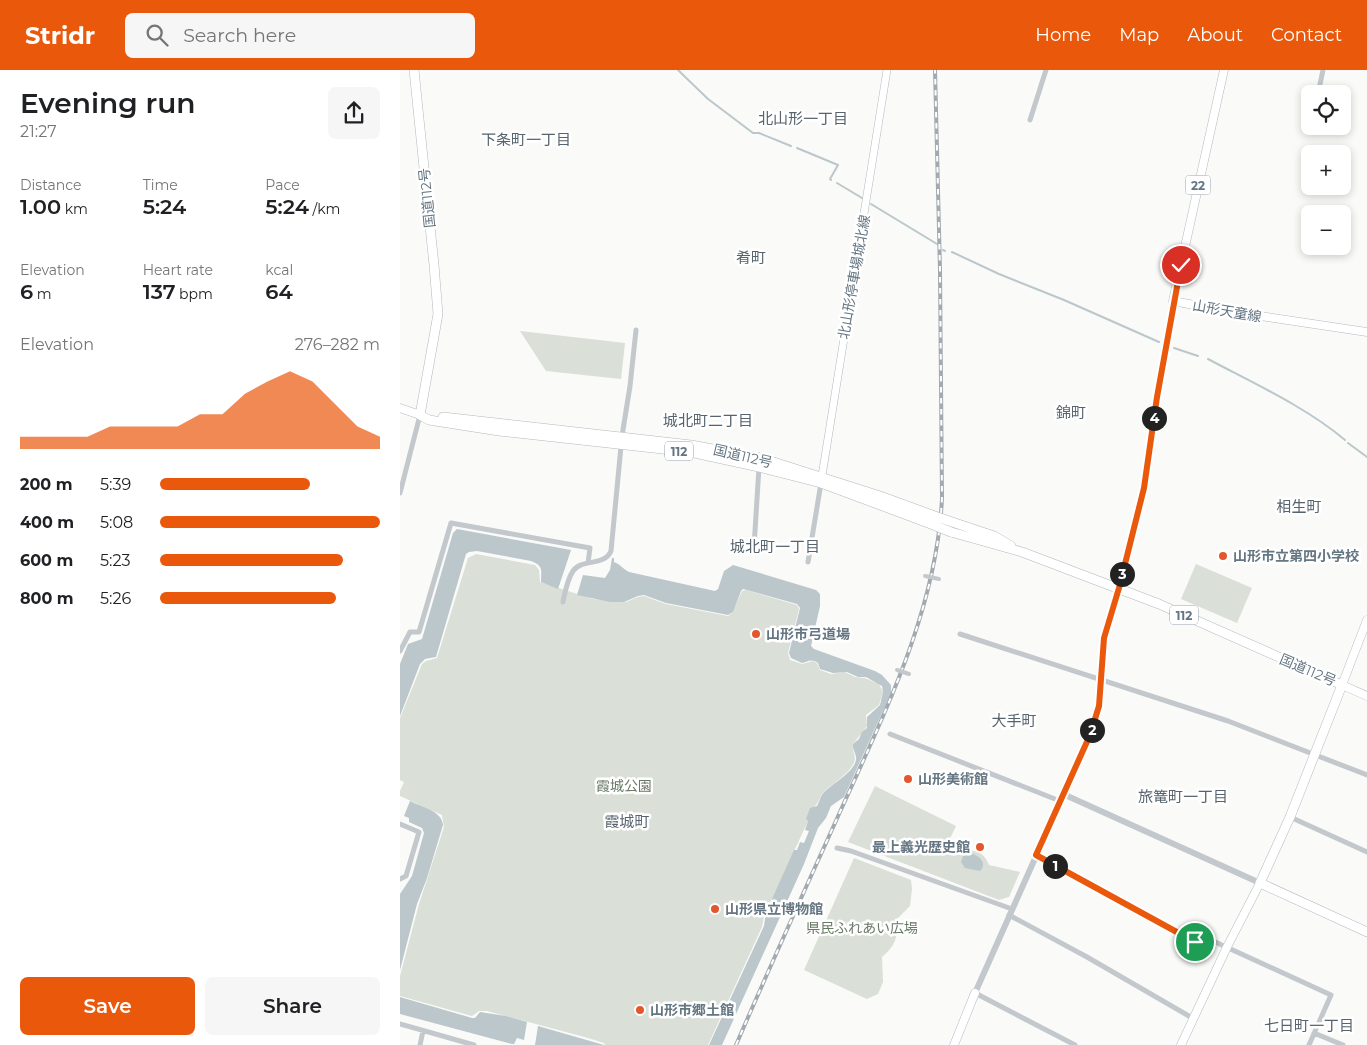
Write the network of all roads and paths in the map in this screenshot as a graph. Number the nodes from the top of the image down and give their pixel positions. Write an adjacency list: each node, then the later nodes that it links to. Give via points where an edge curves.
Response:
1 (414, 70): 12 (highway, 国道112号, via 438,314)
2 (887, 70): 15 (main road, 北山形停車場城北線)
3 (1046, 70): 7 (street)
4 (1224, 70): 8 (main road, 山形天童線 / 22)
5 (1324, 70): 6 (street)
6 (1320, 85)
7 (1030, 120)
8 (1173, 301): 10 (main road, 山形天童線); 24 (street, via 1144,488)
9 (636, 330): 13 (street)
10 (1367, 332)
11 (400, 408): 12 (main road)
12 (420, 415): 13 (highway, 国道112号 / 112, via 429,420 499,431); 16 (street)
13 (622, 440): 14 (highway, 国道112号 / 112); 15 (highway, 国道112号 / 112, via 691,444 761,458); 21 (street, via 611,551 606,558)
14 (760, 467): 15 (highway, 国道112号 / 112); 18 (street)
15 (822, 480): 17 (highway, 国道112号 / 112); 20 (street)
16 (400, 493)
17 (932, 519): 19 (highway, 国道112号 / 112, bridge, via 994,536); 19 (highway, 国道112号 / 112, bridge, via 951,532)
18 (754, 547)
19 (1022, 552): 24 (highway, 国道112号 / 112)
20 (808, 562)
21 (588, 563): 25 (street, via 574,570); 28 (street, via 590,548 451,523 419,632 410,632)
22 (925, 576): 23 (street, bridge)
23 (938, 579)
24 (1119, 588): 31 (street, via 1104,638); 32 (highway, 国道112号 / 112)
25 (563, 602)
26 (1367, 620): 32 (main road)
27 (960, 634): 31 (street)
28 (400, 651)
29 (897, 670): 30 (street, bridge)
30 (909, 674)
31 (1101, 679): 35 (street, via 1228,721); 37 (street, via 1099,706 1092,728)
32 (1342, 685): 33 (main road); 35 (highway, 国道112号)
33 (1367, 696)
34 (890, 734): 38 (street)
35 (1315, 755): 36 (street); 39 (highway, 国道112号)
36 (1367, 775)
37 (1063, 794): 38 (street); 45 (street)
38 (1060, 801): 43 (street)
39 (1290, 817): 42 (street); 45 (highway, 国道112号)
40 (400, 824): 44 (street, via 419,832 406,876)
41 (838, 848): 46 (street)
42 (1367, 852)
43 (1036, 855): 46 (street); 48 (street, via 1195,942 1213,940)
44 (400, 879)
45 (1260, 883): 47 (highway); 48 (main road)
46 (1011, 912): 49 (street); 50 (street)
47 (1367, 932)
48 (1227, 948): 50 (main road); 53 (street, via 1331,995)
49 (975, 993): 56 (main road); 57 (street)
50 (1194, 1019): 58 (main road)
51 (400, 1024): 52 (street)
52 (423, 1031): 54 (street); 55 (street)
53 (1314, 1033): 59 (street); 60 (street)
54 (420, 1045)
55 (474, 1045)
56 (954, 1045)
57 (1075, 1045)
58 (1181, 1045)
59 (1309, 1045)
60 (1343, 1045)

